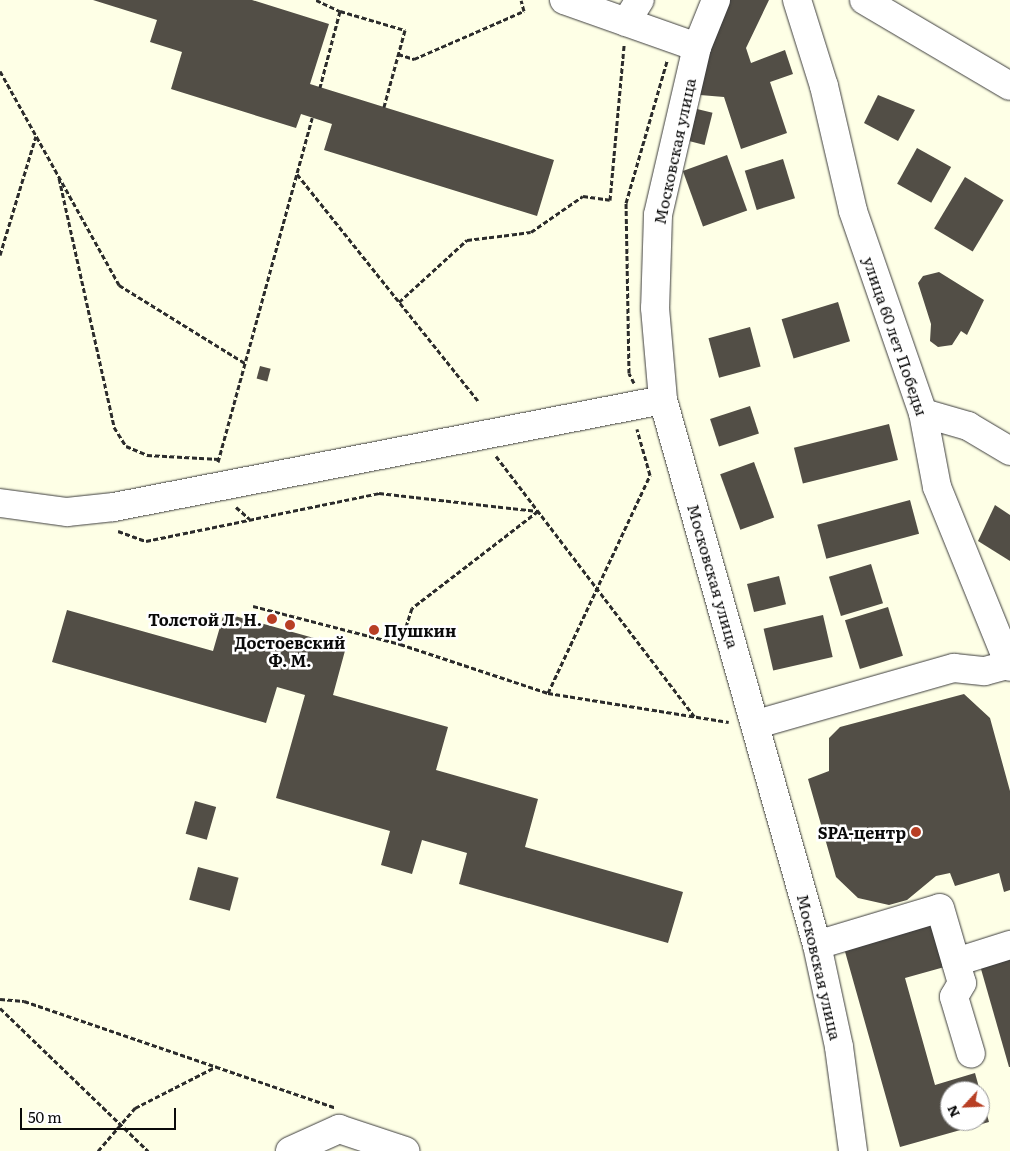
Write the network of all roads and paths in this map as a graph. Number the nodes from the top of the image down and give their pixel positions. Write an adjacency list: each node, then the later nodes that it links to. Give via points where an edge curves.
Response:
1 (316, 0): 7 (path)
2 (521, 0): 10 (path, via 524,11 414,59)
3 (564, 0): 8 (street)
4 (716, 0): 9 (street, Московская улица)
5 (797, 0): 25 (street, улица 60 лет Победы, via 824,86 853,211)
6 (864, 0): 12 (street)
7 (340, 11): 10 (path, via 405,30); 13 (path)
8 (633, 11): 9 (street); 20 (path, via 610,200 583,196 530,232 467,240)
9 (697, 46): 23 (street, Московская улица, via 658,215 655,308)
10 (398, 54): 14 (path)
11 (0, 71): 16 (path)
12 (1010, 86)
13 (320, 87)
14 (384, 107)
15 (312, 118): 18 (path)
16 (36, 135): 17 (path); 19 (path)
17 (58, 174): 21 (path, via 119,285); 28 (path, via 114,427 126,446 147,455)
18 (297, 174): 20 (path); 21 (path)
19 (0, 256)
20 (399, 302): 22 (path)
21 (245, 363): 28 (path)
22 (478, 400)
23 (664, 400): 24 (street); 40 (street, Московская улица)
24 (631, 406): 26 (street); 34 (path, via 650,475)
25 (923, 413): 27 (street, via 968,426); 37 (street, улица 60 лет Победы, via 947,516)
26 (481, 436): 29 (street); 31 (path)
27 (1010, 451)
28 (219, 459): 29 (path)
29 (218, 490): 30 (street, via 67,512); 32 (path)
30 (0, 503)
31 (538, 511): 32 (path, via 378,493); 34 (path); 36 (path, via 412,608)
32 (250, 519): 33 (path, via 146,541)
33 (110, 528)
34 (598, 590): 38 (path); 39 (path)
35 (252, 606): 36 (path)
36 (400, 644): 38 (path)
37 (1009, 666): 40 (street, via 985,671 954,668)
38 (548, 694): 39 (path)
39 (694, 716): 40 (path)
40 (757, 724): 41 (street, Московская улица)
41 (817, 945): 43 (street, via 940,908); 54 (street, Московская улица, via 839,1048)
42 (1010, 945): 43 (street)
43 (956, 962): 46 (street, via 962,984 954,997)
44 (0, 999): 47 (path, via 24,1001)
45 (0, 1008): 49 (path)
46 (971, 1054)
47 (218, 1066): 48 (path, via 333,1105); 49 (path, via 135,1108)
48 (336, 1111)
49 (119, 1122): 50 (path); 51 (path)
50 (98, 1151)
51 (148, 1151)
52 (290, 1151): 53 (street, via 338,1129)
53 (405, 1151)
54 (854, 1151)

